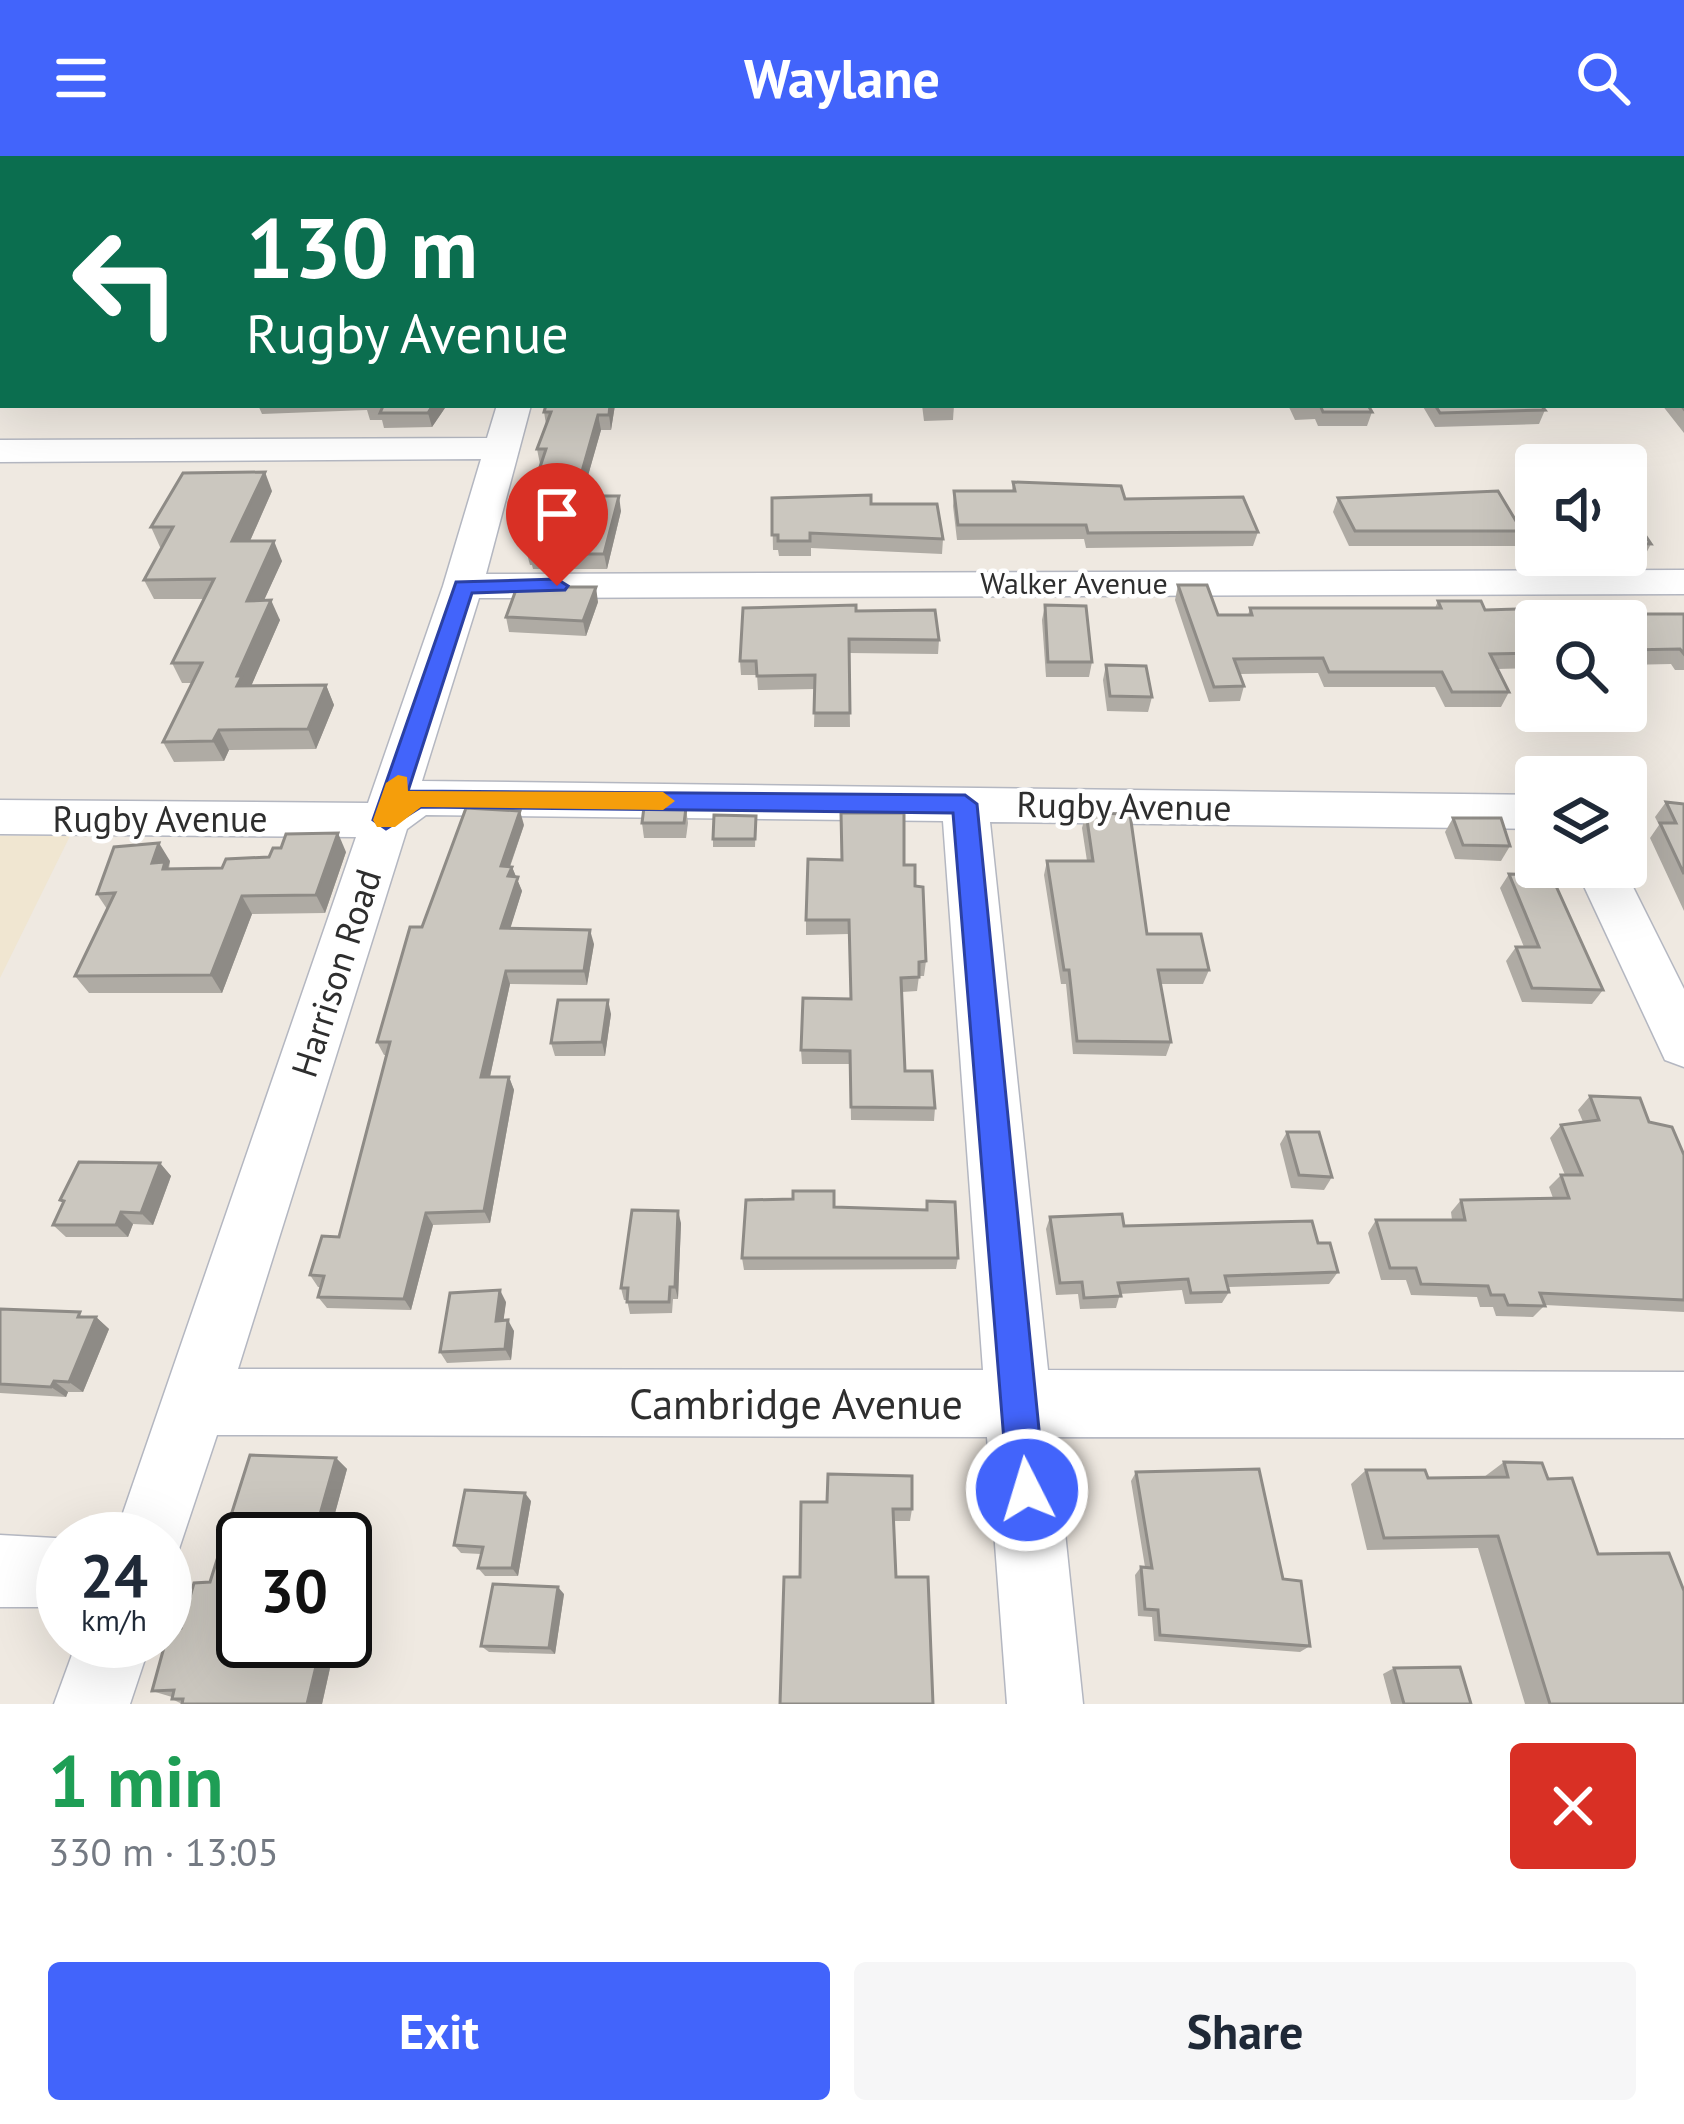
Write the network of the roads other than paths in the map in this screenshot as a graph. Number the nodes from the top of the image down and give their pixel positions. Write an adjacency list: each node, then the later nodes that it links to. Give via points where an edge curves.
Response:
1 (508, 426): 2 (street); 4 (street, Harrison Road)
2 (0, 451)
3 (1684, 582): 4 (street, Walker Avenue)
4 (463, 586): 8 (street, Harrison Road)
5 (965, 804): 6 (street, Rugby Avenue); 8 (street, Rugby Avenue, via 416,798); 12 (street)
6 (1515, 812)
7 (0, 817): 8 (street, Rugby Avenue)
8 (386, 820): 11 (street, Harrison Road)
9 (1609, 888): 10 (street)
10 (1684, 1044)
11 (196, 1402): 12 (street, Cambridge Avenue); 14 (street, Harrison Road)
12 (1019, 1404): 13 (street, Cambridge Avenue); 19 (street)
13 (1684, 1406)
14 (157, 1512)
15 (0, 1571): 16 (street)
16 (36, 1571)
17 (105, 1668): 18 (street)
18 (92, 1704)
19 (1046, 1704)

